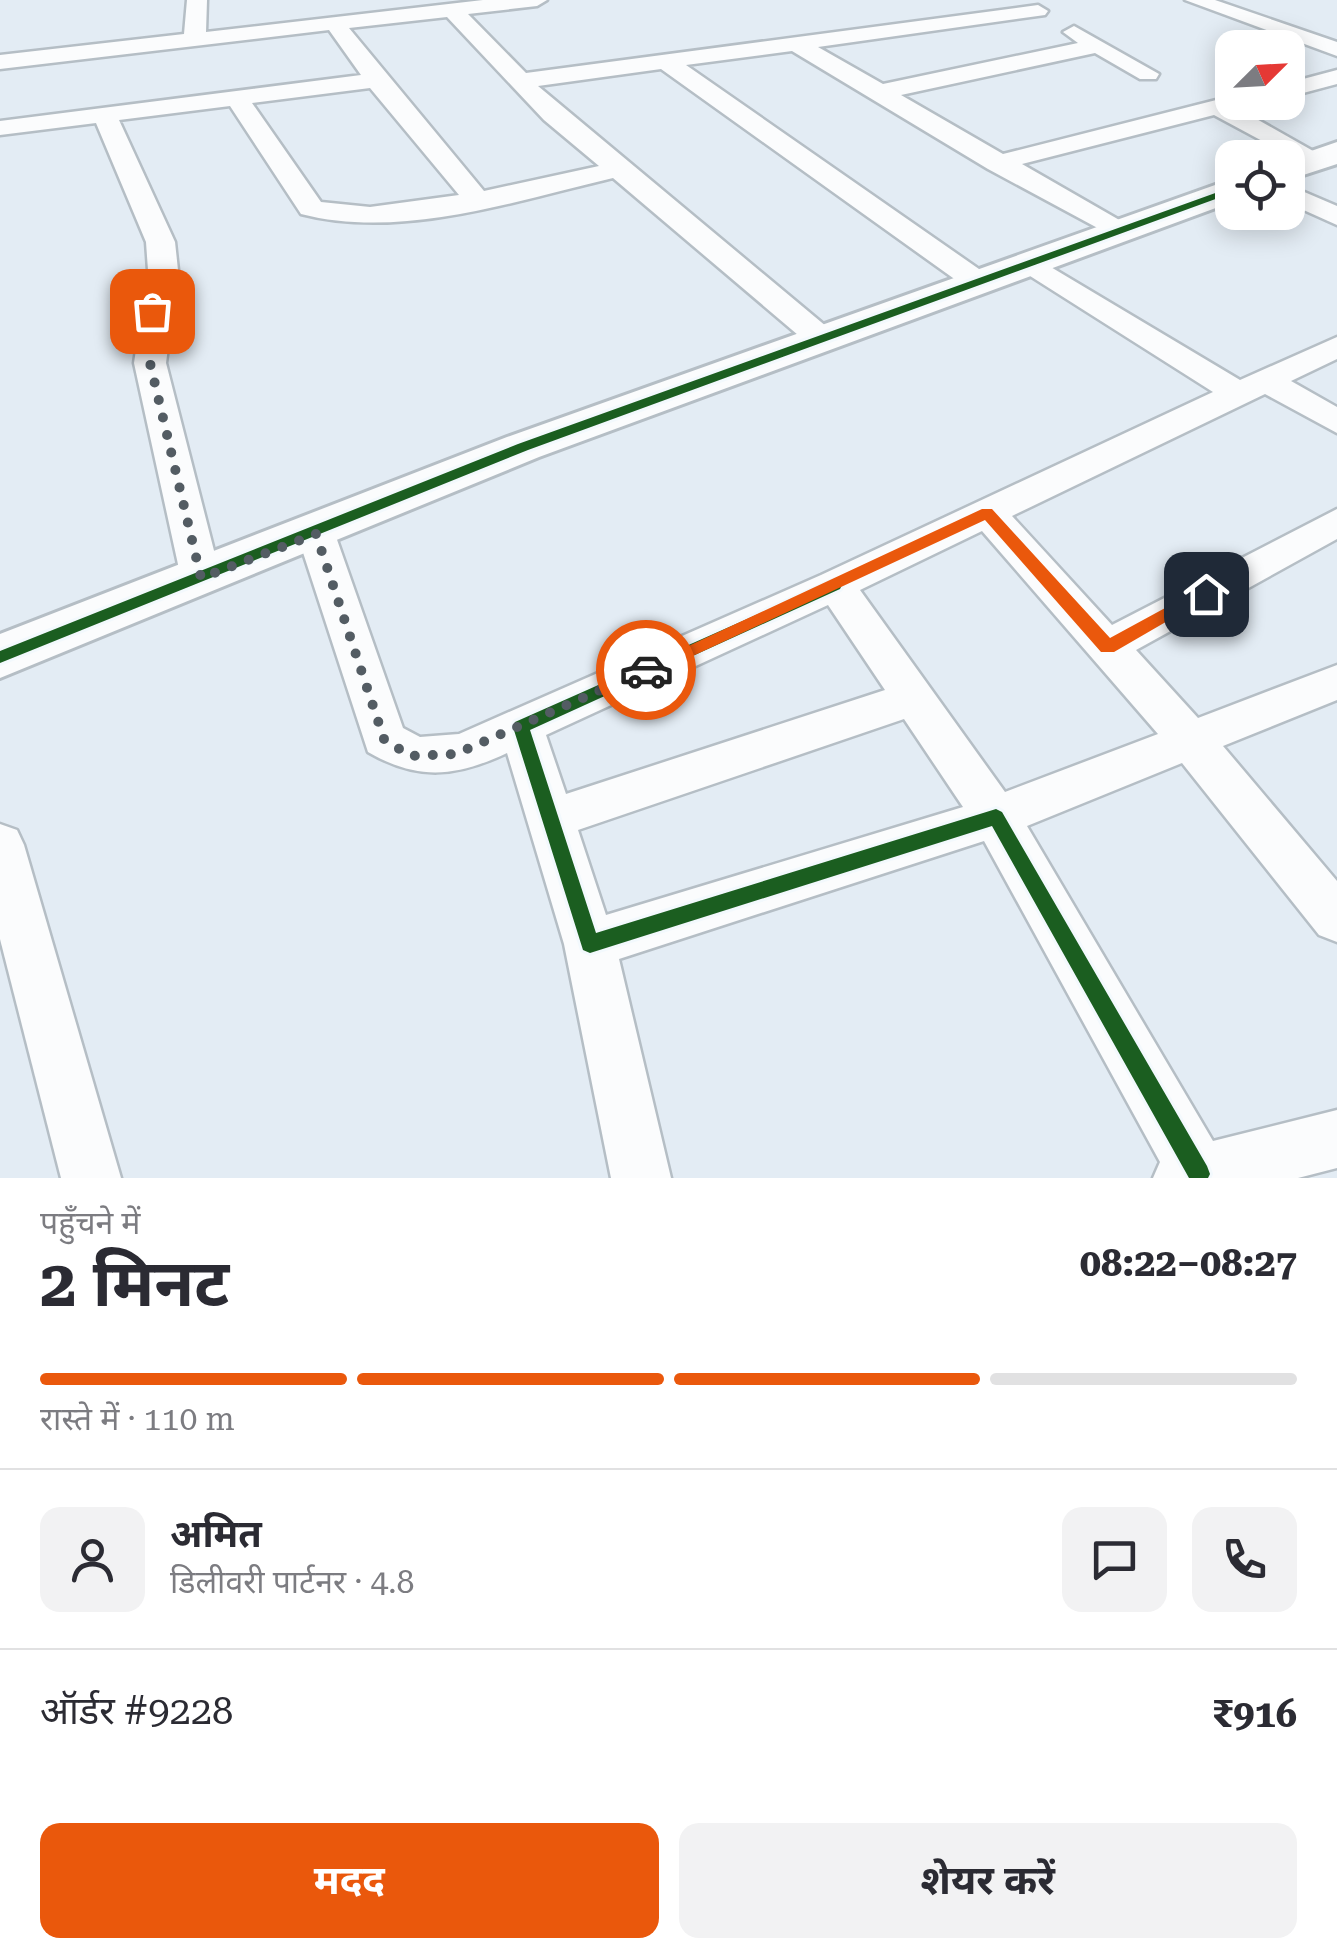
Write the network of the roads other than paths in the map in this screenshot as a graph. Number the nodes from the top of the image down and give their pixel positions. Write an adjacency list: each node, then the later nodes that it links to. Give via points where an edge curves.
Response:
1 (197, 0): 7 (street)
2 (537, 0): 5 (street)
3 (1195, 0): 10 (street)
4 (1028, 6): 8 (street); 9 (street)
5 (452, 10): 6 (street); 17 (street)
6 (336, 24): 7 (street); 16 (street)
7 (195, 40): 11 (street)
8 (798, 45): 13 (street); 19 (street)
9 (1098, 46): 14 (street); 19 (street)
10 (1337, 50)
11 (38, 58): 12 (street); 24 (street)
12 (0, 62)
13 (666, 62): 17 (street); 35 (street)
14 (1148, 74)
15 (1337, 77): 18 (street)
16 (376, 80): 20 (street); 30 (street)
17 (520, 80): 28 (street)
18 (1305, 85)
19 (874, 92): 27 (street)
20 (236, 98): 22 (street); 30 (street, via 311,208 325,215)
21 (1215, 108): 27 (street)
22 (104, 114): 24 (street); 43 (street, via 164,255 148,334 150,363)
23 (1250, 120): 26 (street)
24 (31, 124): 25 (street)
25 (0, 128)
26 (1313, 161)
27 (997, 163): 33 (street)
28 (616, 170): 30 (street); 36 (street)
29 (1215, 196): 33 (street)
30 (476, 198)
31 (1305, 202): 32 (street)
32 (1337, 218)
33 (1118, 232): 34 (street)
34 (1029, 264): 35 (street); 38 (street)
35 (978, 282): 36 (street)
36 (822, 339): 42 (street, via 524,447)
37 (1337, 348): 38 (street)
38 (1253, 387): 39 (street); 40 (street)
39 (1337, 422)
40 (987, 513): 44 (street); 45 (street)
41 (1337, 522): 45 (street)
42 (316, 534): 43 (street); 49 (street, via 384,739 410,756 434,758)
43 (201, 578): 46 (street)
44 (835, 585): 48 (street); 49 (street)
45 (1108, 647): 50 (street)
46 (0, 657)
47 (1337, 682): 50 (street)
48 (914, 698): 51 (street); 52 (street)
49 (521, 727): 52 (street)
50 (1189, 738): 51 (street); 54 (street)
51 (996, 816): 55 (street); 57 (street)
52 (550, 819): 55 (street)
53 (0, 846): 58 (street)
54 (1337, 919)
55 (590, 944): 59 (street)
56 (1337, 1140): 57 (street)
57 (1191, 1176)
58 (92, 1178)
59 (641, 1178)

